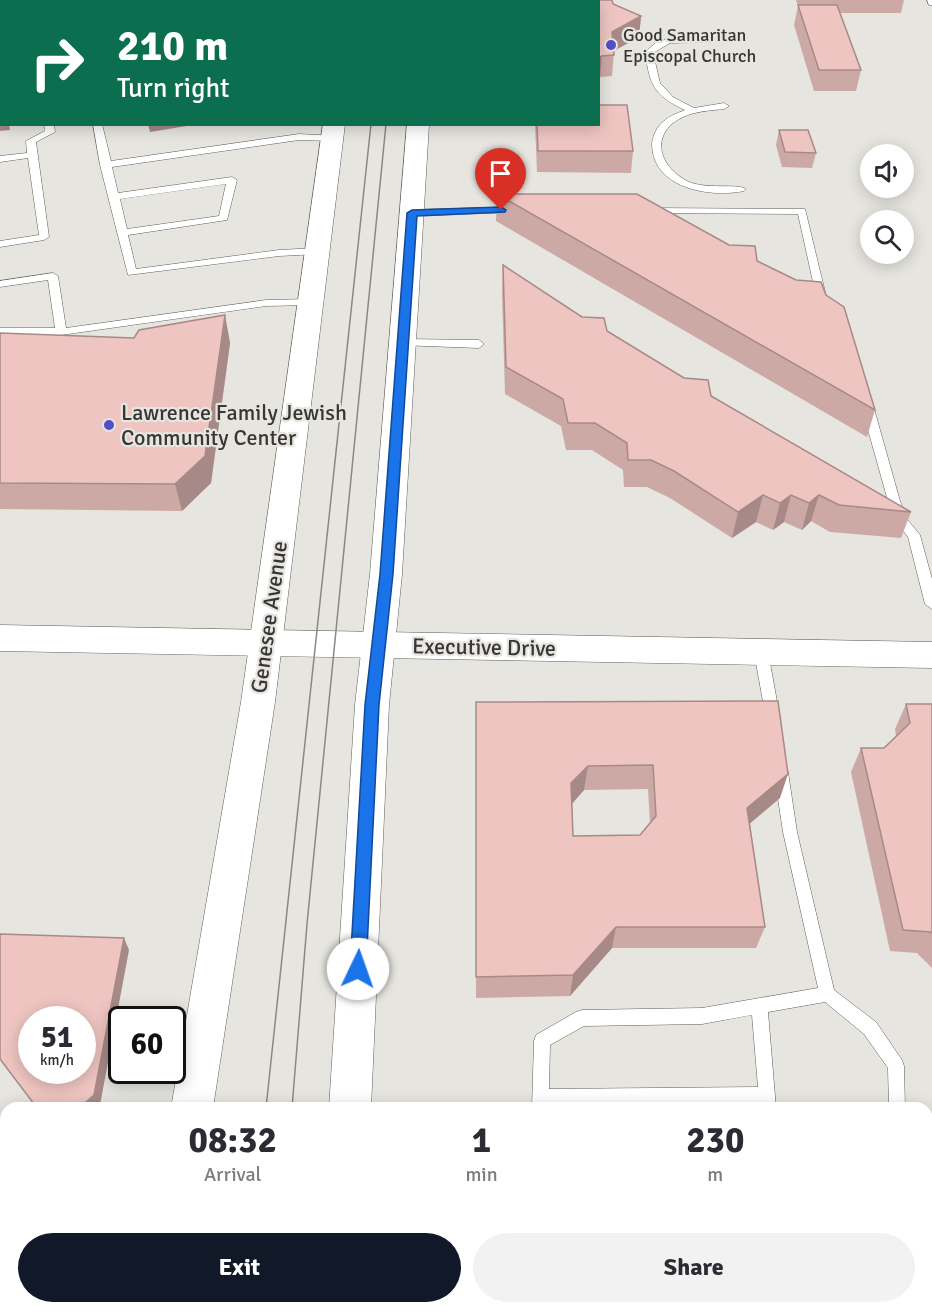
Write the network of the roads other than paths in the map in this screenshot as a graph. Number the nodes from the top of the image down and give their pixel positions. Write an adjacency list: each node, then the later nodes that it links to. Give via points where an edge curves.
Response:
1 (710, 39): 3 (lane, via 663,42 649,52 654,85 661,94)
2 (724, 106): 3 (lane)
3 (690, 109): 11 (lane, via 670,120 654,140 660,164 671,176 704,190)
4 (49, 126): 8 (lane, via 50,132 31,141)
5 (97, 126): 10 (lane)
6 (418, 126): 15 (main road)
7 (334, 131): 10 (lane); 18 (main road, Genesee Avenue)
8 (32, 155): 9 (lane); 17 (lane, via 44,237)
9 (0, 159)
10 (105, 165): 12 (lane)
11 (741, 189)
12 (113, 197): 16 (lane); 16 (lane, via 232,180 223,218)
13 (527, 210): 15 (lane)
14 (634, 211): 21 (lane, via 802,211 822,304)
15 (412, 213): 24 (main road)
16 (122, 233): 18 (lane, via 132,273)
17 (0, 244)
18 (318, 251): 20 (main road, Genesee Avenue)
19 (0, 284): 23 (lane, via 53,276)
20 (311, 302): 23 (lane, via 266,303); 29 (main road, Genesee Avenue)
21 (830, 311)
22 (0, 332): 23 (lane)
23 (61, 332)
24 (403, 343): 25 (lane); 30 (main road)
25 (479, 344)
26 (863, 391): 27 (lane, via 894,501 902,521 914,535)
27 (932, 604)
28 (0, 639): 29 (main road, Executive Drive)
29 (266, 642): 30 (main road, Executive Drive); 37 (main road, Genesee Avenue)
30 (378, 644): 31 (main road, Executive Drive); 38 (main road)
31 (761, 652): 32 (main road, Executive Drive); 33 (lane)
32 (932, 655)
33 (775, 731)
34 (778, 754): 35 (lane, via 789,832)
35 (827, 994): 36 (lane); 41 (lane, via 870,1028 896,1066)
36 (759, 1005): 39 (lane, via 702,1016 582,1018 542,1041); 40 (lane)
37 (193, 1102)
38 (350, 1102)
39 (540, 1102)
40 (768, 1102)
41 (897, 1102)

